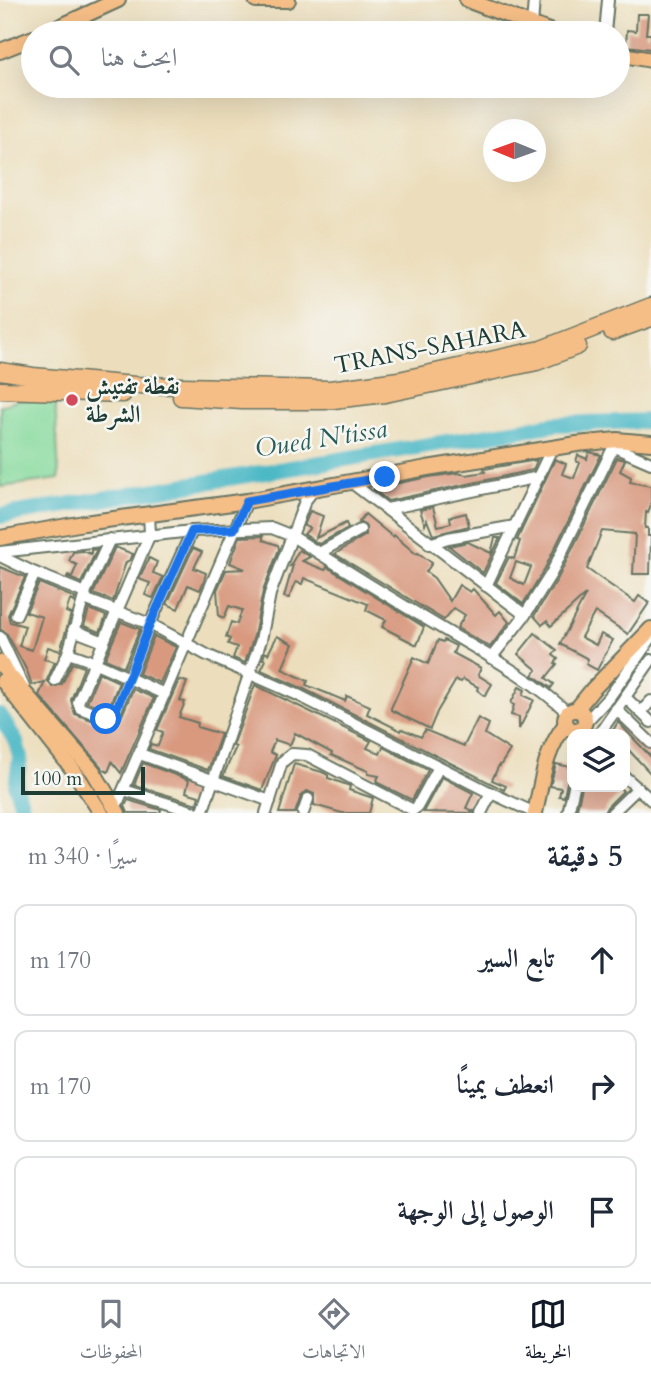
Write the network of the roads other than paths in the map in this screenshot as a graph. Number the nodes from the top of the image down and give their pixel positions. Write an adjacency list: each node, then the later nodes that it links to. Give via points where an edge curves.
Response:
1 (118, 0): 7 (main road)
2 (256, 0): 3 (main road)
3 (288, 0)
4 (467, 0): 8 (main road)
5 (534, 0): 9 (street)
6 (608, 0): 10 (street)
7 (72, 21)
8 (521, 21)
9 (531, 21)
10 (606, 21)
11 (21, 43): 12 (main road)
12 (0, 51)
13 (630, 57): 14 (main road)
14 (651, 61)
15 (651, 306): 20 (highway, TRANS-SAHARA, via 541,349 374,384 330,389)
16 (651, 318): 20 (highway, TRANS-SAHARA, via 537,362 385,394 325,401 255,401)
17 (0, 358): 19 (highway)
18 (0, 370): 19 (highway, TRANS-SAHARA)
19 (33, 376): 20 (highway, TRANS-SAHARA)
20 (73, 385): 21 (highway, TRANS-SAHARA)
21 (8, 390): 22 (highway)
22 (0, 398)
23 (651, 443): 24 (main road)
24 (615, 444): 25 (main road); 26 (street); 49 (street, via 551,574)
25 (552, 448): 27 (street); 28 (main road)
26 (651, 463)
27 (539, 477): 31 (street); 33 (street)
28 (352, 483): 29 (main road); 31 (street)
29 (315, 488): 30 (main road); 38 (street)
30 (247, 501): 32 (main road); 34 (street)
31 (387, 509): 41 (street)
32 (149, 514): 37 (street); 39 (main road)
33 (515, 526): 41 (street); 45 (street)
34 (234, 529): 36 (street); 38 (street, via 272,528); 56 (street)
35 (360, 530): 42 (street)
36 (192, 531): 37 (street); 50 (street)
37 (150, 534): 40 (street); 47 (street)
38 (292, 536): 42 (street); 62 (street, via 270,594)
39 (0, 538)
40 (110, 539): 43 (street); 46 (street)
41 (429, 544): 45 (street)
42 (319, 553): 58 (street)
43 (0, 554): 44 (street)
44 (35, 573): 46 (street); 48 (street)
45 (486, 586): 49 (street)
46 (85, 593): 47 (street, via 87,600); 52 (street)
47 (117, 610): 50 (street); 55 (street)
48 (16, 615)
49 (525, 615): 58 (street)
50 (150, 624): 56 (street); 64 (street)
51 (651, 629): 72 (main road)
52 (73, 630): 55 (street); 57 (street)
53 (0, 637): 68 (street)
54 (651, 638): 72 (street, via 610,696)
55 (104, 642): 60 (street)
56 (186, 643): 62 (street); 66 (street)
57 (68, 653): 60 (street); 65 (street)
58 (491, 658): 72 (street, via 547,694)
59 (651, 660): 67 (street)
60 (96, 661): 64 (street); 64 (street, via 78,702 84,711 112,718)
61 (0, 662): 68 (main road)
62 (249, 673): 77 (street); 78 (street)
63 (0, 677): 88 (main road)
64 (128, 679): 66 (street)
65 (55, 680)
66 (165, 694): 76 (street)
67 (625, 697): 70 (street); 71 (street)
68 (31, 699): 88 (main road, via 93,771)
69 (651, 701): 71 (street)
70 (616, 709): 74 (street); 75 (street)
71 (641, 712): 73 (street)
72 (575, 719): 93 (main road, via 547,763)
73 (651, 722)
74 (602, 729)
75 (651, 743)
76 (140, 754): 78 (street); 81 (street)
77 (439, 767): 83 (street); 87 (street, via 416,809)
78 (213, 780): 86 (street); 89 (street)
79 (630, 781): 80 (street)
80 (638, 788): 85 (street); 95 (street)
81 (124, 790): 88 (street); 89 (street)
82 (573, 792): 94 (street)
83 (491, 793): 92 (street); 93 (street)
84 (308, 799): 91 (street)
85 (651, 800)
86 (270, 801): 87 (street, via 282,762 299,753); 90 (street)
87 (394, 808)
88 (111, 812)
89 (200, 813)
90 (266, 813)
91 (303, 813)
92 (481, 813)
93 (535, 813)
94 (568, 813)
95 (612, 813)

